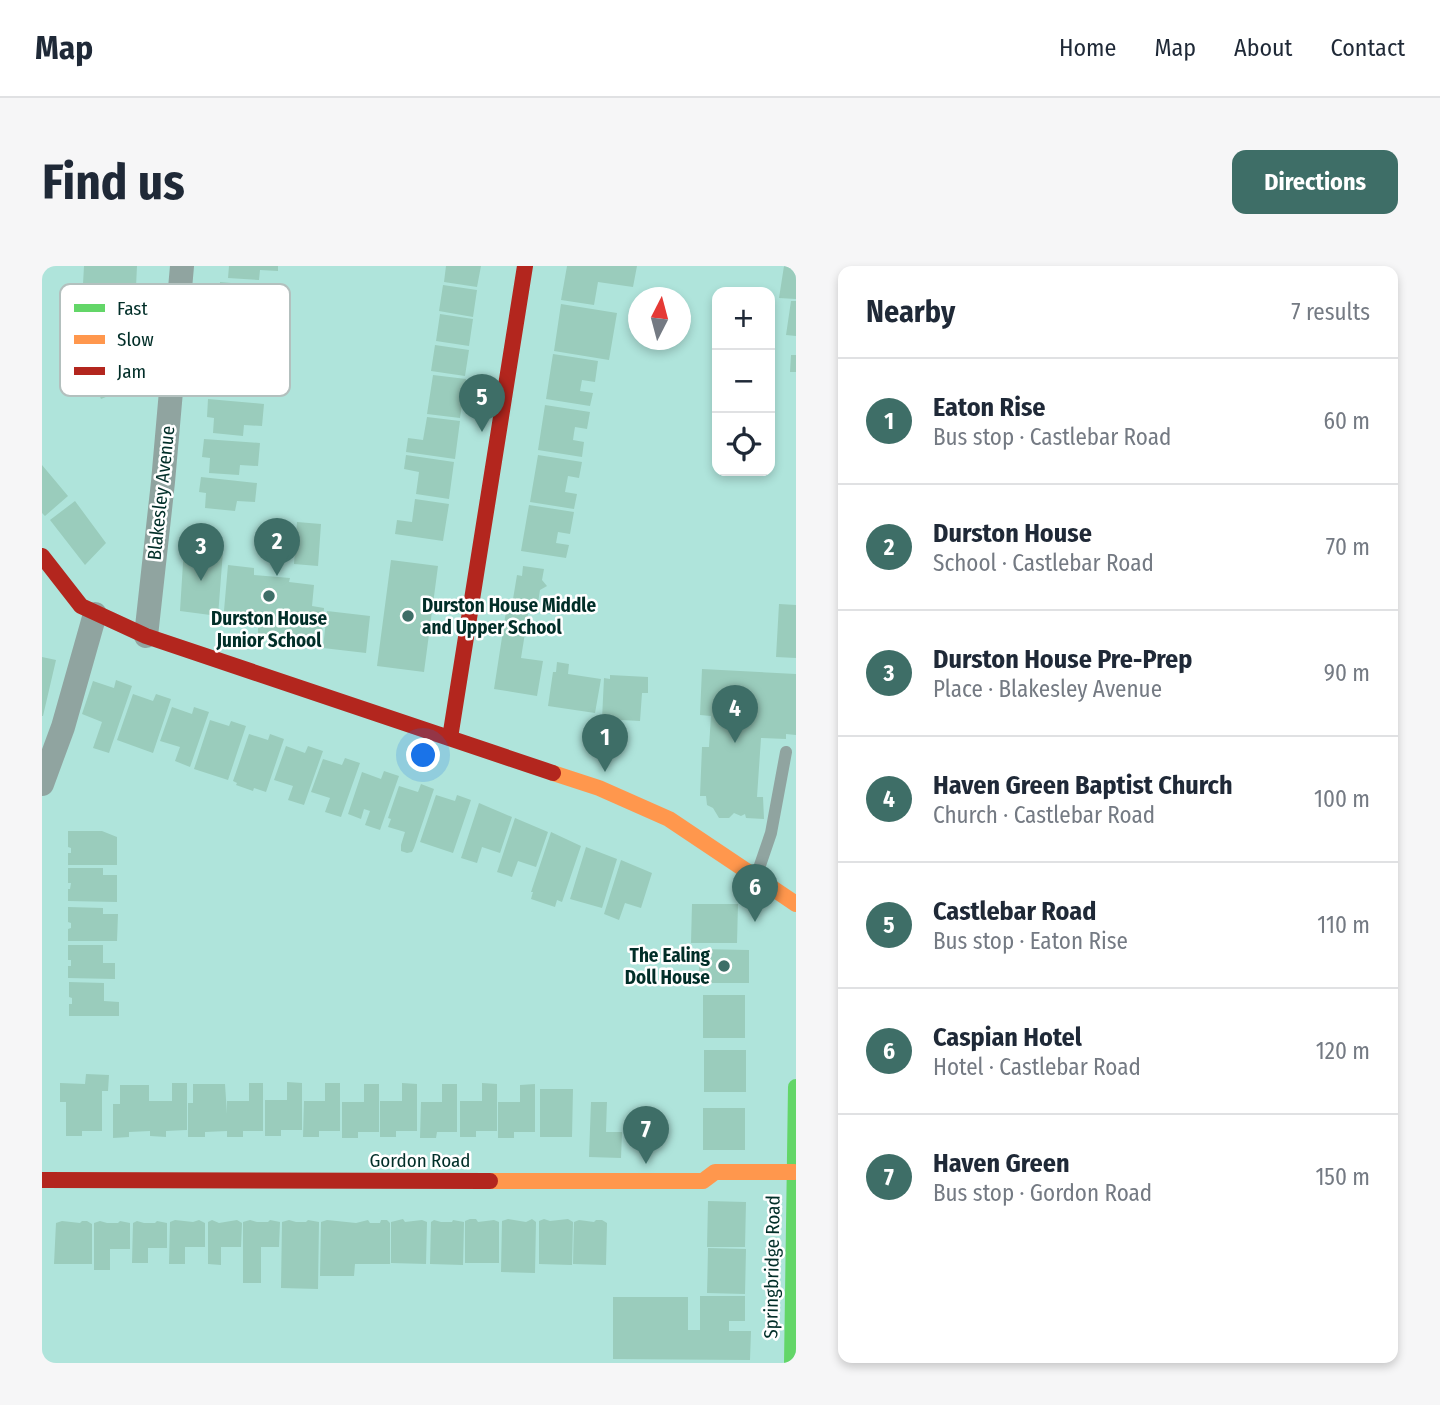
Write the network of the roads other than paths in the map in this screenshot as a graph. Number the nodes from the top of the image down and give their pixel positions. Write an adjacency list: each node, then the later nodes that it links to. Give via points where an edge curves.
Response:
1 (182, 266): 3 (street, Blakesley Avenue)
2 (526, 266): 9 (street)
3 (180, 284)
4 (171, 396): 8 (street, Blakesley Avenue)
5 (42, 556): 6 (street)
6 (48, 577): 7 (street)
7 (95, 614): 8 (street); 11 (street)
8 (146, 636): 9 (street)
9 (450, 738): 12 (street, via 598,788 669,819)
10 (786, 752): 12 (lane, via 771,833)
11 (42, 784)
12 (756, 877): 13 (street)
13 (796, 904)
14 (796, 1087): 15 (street, Springbridge Road)
15 (794, 1172): 16 (street, Gordon Road, via 715,1172 703,1181); 17 (street, Springbridge Road)
16 (42, 1180)
17 (792, 1363)

